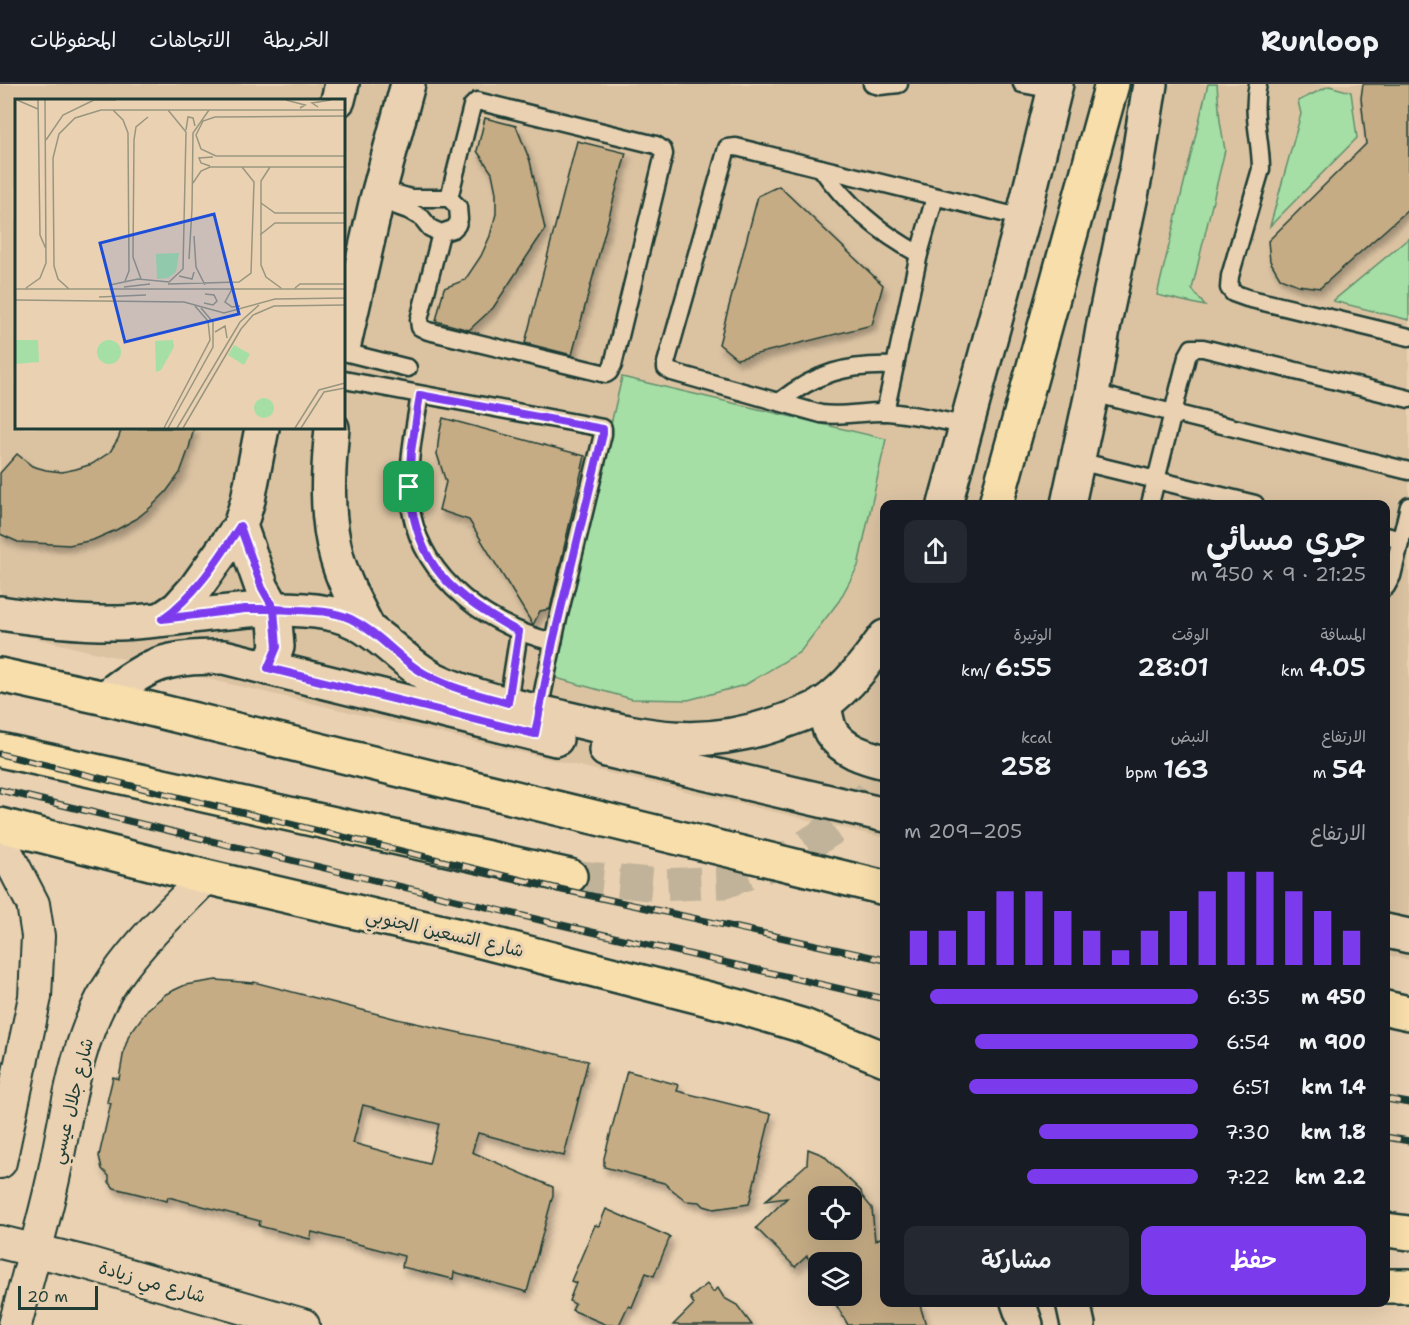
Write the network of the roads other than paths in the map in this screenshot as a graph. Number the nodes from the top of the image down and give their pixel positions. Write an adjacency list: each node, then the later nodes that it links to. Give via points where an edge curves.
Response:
1 (342, 84): 10 (street)
2 (408, 84): 12 (street)
3 (872, 84): 4 (lane)
4 (899, 84)
5 (1022, 84): 9 (lane)
6 (1112, 84): 38 (highway)
7 (1150, 84): 18 (street)
8 (1257, 84): 19 (lane, via 1254,99 1261,169 1230,276 1230,288 1247,298)
9 (1055, 87): 15 (street)
10 (338, 99)
11 (821, 168): 13 (lane); 17 (lane, via 861,214); 28 (lane, via 727,148 666,363 672,372)
12 (378, 194): 14 (lane); 16 (lane); 20 (street)
13 (935, 197): 15 (lane); 17 (lane)
14 (449, 198): 16 (lane, via 458,207 459,219 453,229); 16 (lane, via 472,106 477,101 656,145 664,154 613,365 606,374 420,327)
15 (1023, 218): 31 (street)
16 (441, 233)
17 (919, 254): 22 (lane)
18 (1104, 323): 25 (street); 39 (street, via 1075,388)
19 (1409, 338)
20 (345, 340)
21 (345, 352): 23 (lane)
22 (894, 366): 28 (lane, via 844,368 821,375); 29 (lane)
23 (408, 368)
24 (345, 380): 26 (lane)
25 (1092, 393): 30 (lane); 34 (street)
26 (420, 395): 51 (lane, via 409,487 412,513 424,551 446,583 479,610); 52 (lane, via 603,429)
27 (1409, 399): 30 (lane, via 1197,347 1189,351)
28 (779, 402): 29 (lane, via 831,416)
29 (885, 412): 31 (lane)
30 (1173, 414): 35 (lane); 36 (lane)
31 (967, 426): 37 (street)
32 (262, 429): 44 (street)
33 (332, 429): 50 (street, via 328,484 337,557)
34 (1078, 461): 36 (lane); 40 (street)
35 (1409, 471)
36 (1156, 480): 41 (lane); 42 (lane)
37 (946, 500)
38 (997, 500)
39 (1048, 500)
40 (1069, 500)
41 (1151, 500)
42 (1238, 500)
43 (1409, 506): 45 (lane)
44 (240, 526): 47 (street, via 262,588); 49 (street, via 195,588)
45 (1393, 538): 46 (lane)
46 (1390, 582)
47 (274, 609): 49 (street); 50 (street, via 328,613); 54 (street, via 277,647)
48 (0, 613): 49 (street, via 80,623)
49 (162, 619)
50 (369, 630): 57 (street, via 438,681)
51 (519, 632): 52 (lane); 57 (lane)
52 (553, 642): 59 (lane)
53 (880, 644): 58 (street, via 858,674)
54 (268, 668): 56 (street, via 224,657 191,657 159,663 130,677); 59 (street)
55 (0, 675): 56 (highway)
56 (105, 698): 67 (highway)
57 (508, 703): 59 (street)
58 (823, 704): 59 (street, via 757,730 720,738 682,740); 61 (street, via 831,732 844,746)
59 (537, 723): 62 (street)
60 (0, 750): 65 (highway)
61 (880, 761)
62 (880, 814)
63 (0, 825): 66 (highway, شارع التسعين الجنوبي)
64 (0, 840): 71 (street, via 33,904 38,936 34,997)
65 (570, 876)
66 (206, 877): 70 (highway, شارع التسعين الجنوبي, via 740,1007); 75 (street, شارع جلال عيسي, via 144,940 106,992 88,1032 75,1077)
67 (880, 887)
68 (1390, 932): 69 (street)
69 (1409, 936)
70 (876, 1050)
71 (0, 1162)
72 (1390, 1231): 73 (highway)
73 (1409, 1233)
74 (0, 1242): 75 (street, شارع مي زيادة)
75 (34, 1250): 80 (street, شارع جلال عيسي); 81 (street, شارع مي زيادة)
76 (1390, 1286): 77 (highway)
77 (1409, 1286)
78 (1020, 1307): 82 (street)
79 (1074, 1307): 83 (street)
80 (15, 1325)
81 (303, 1325)
82 (1026, 1325)
83 (1078, 1325)

